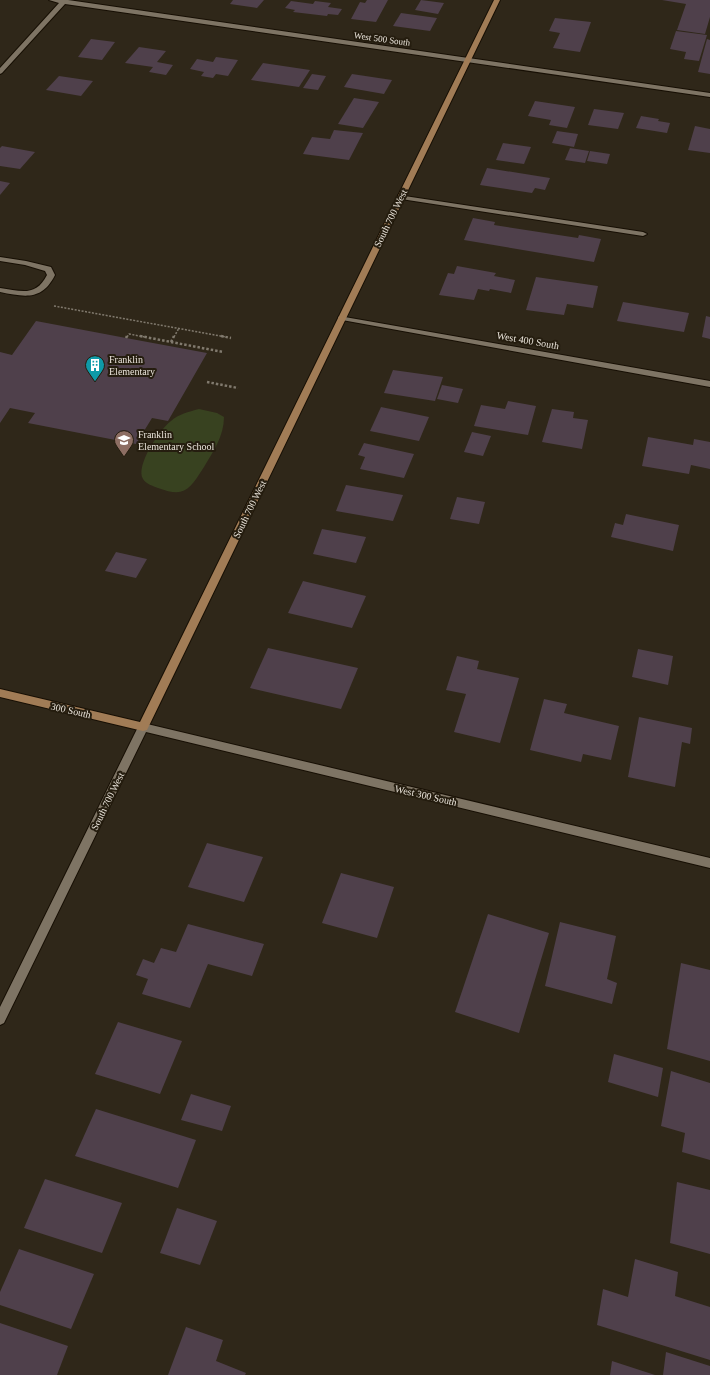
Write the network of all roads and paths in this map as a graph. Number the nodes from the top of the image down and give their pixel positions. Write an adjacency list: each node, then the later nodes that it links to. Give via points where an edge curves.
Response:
1 (52, 0): 3 (street, West 500 South)
2 (497, 0): 4 (street, South 700 West)
3 (64, 1): 4 (street, West 500 South); 5 (street)
4 (468, 61): 6 (street, West 500 South); 7 (street, South 700 West)
5 (0, 72)
6 (710, 95)
7 (401, 197): 8 (street); 12 (street, South 700 West)
8 (643, 234)
9 (0, 259): 10 (street, via 48,269 51,275 47,284 35,293 20,294)
10 (0, 290)
11 (54, 306): 13 (path)
12 (342, 318): 19 (street, West 400 South); 22 (street, South 700 West)
13 (179, 328): 15 (path); 16 (path)
14 (126, 338): 16 (path, via 129,334)
15 (231, 338)
16 (171, 342): 17 (path)
17 (223, 352)
18 (207, 382): 20 (path)
19 (710, 384)
20 (238, 388)
21 (0, 693): 22 (street, 300 South)
22 (143, 727): 23 (street, West 300 South); 24 (street, South 700 West)
23 (710, 863)
24 (0, 1019)

